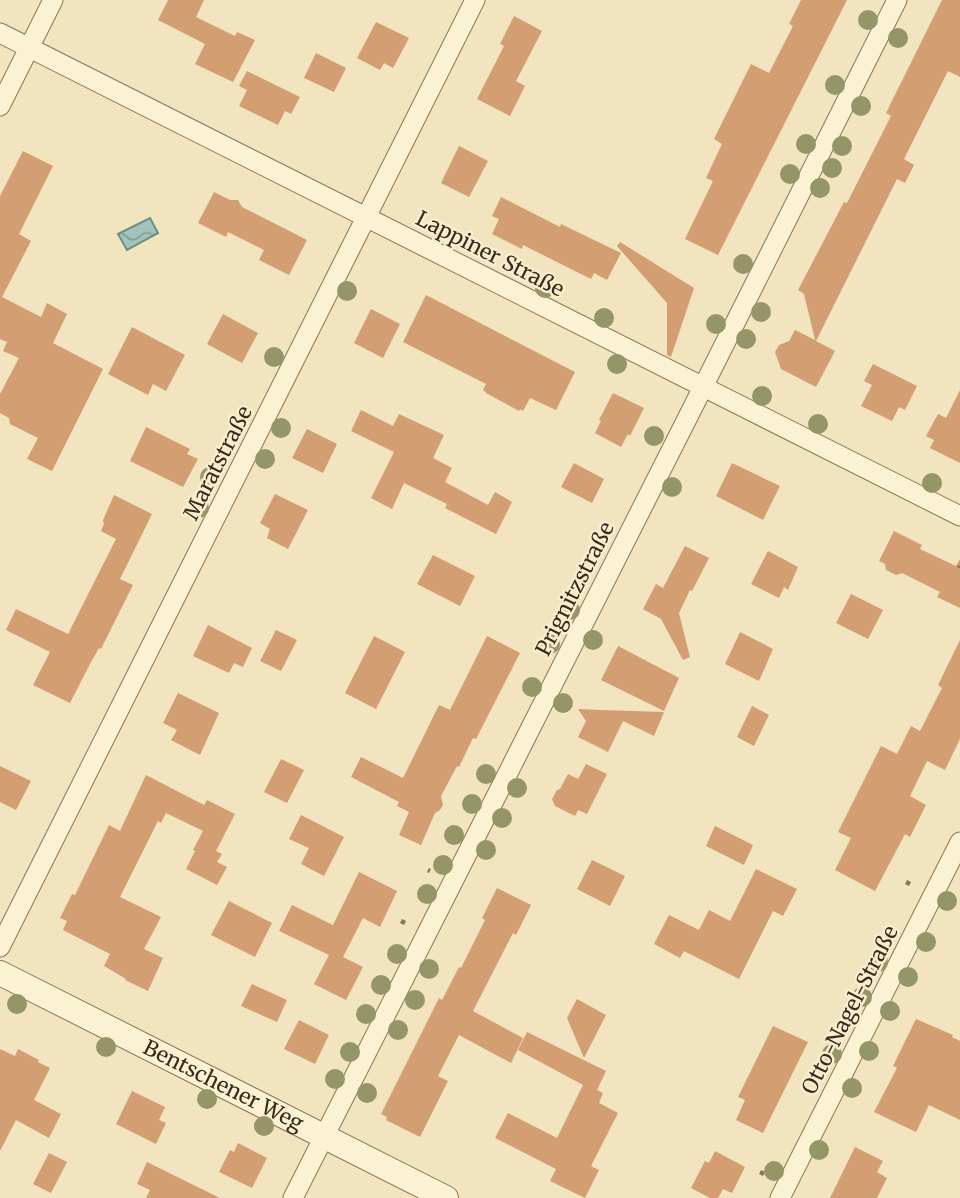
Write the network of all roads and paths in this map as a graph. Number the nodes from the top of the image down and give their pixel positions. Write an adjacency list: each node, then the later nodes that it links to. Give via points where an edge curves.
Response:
1 (53, 0): 5 (street)
2 (475, 0): 7 (street, Maratstraße)
3 (897, 0): 8 (street, Prignitzstraße)
4 (0, 33): 5 (street, Lappiner Straße)
5 (29, 48): 6 (street); 7 (street, Lappiner Straße)
6 (0, 106)
7 (367, 218): 8 (street, Lappiner Straße); 11 (street, Maratstraße)
8 (704, 386): 9 (street, Lappiner Straße); 13 (street, Prignitzstraße)
9 (960, 516)
10 (960, 842): 16 (street, Otto-Nagel-Straße)
11 (0, 947)
12 (0, 973): 13 (street, Bentschener Weg)
13 (324, 1137): 14 (street, Prignitzstraße); 15 (street, Bentschener Weg)
14 (293, 1198)
15 (446, 1198)
16 (780, 1198)

